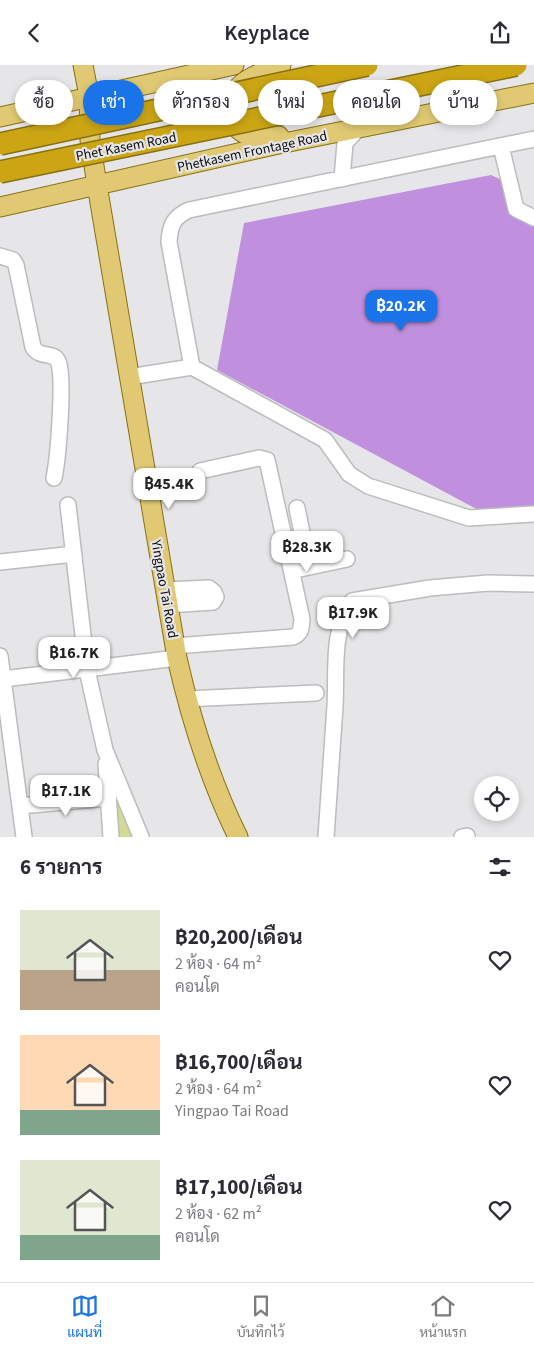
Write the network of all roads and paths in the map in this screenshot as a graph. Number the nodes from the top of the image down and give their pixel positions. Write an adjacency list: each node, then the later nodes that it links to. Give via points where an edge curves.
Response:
1 (83, 65): 7 (main road, Yingpao Tai Road)
2 (234, 65): 6 (main road)
3 (280, 65): 13 (main road, via 249,79 236,90 230,102 230,117 238,130 263,137)
4 (367, 65): 15 (highway, Phet Kasem Road, bridge)
5 (516, 65): 17 (highway, Phet Kasem Road, bridge)
6 (188, 69): 8 (main road)
7 (86, 80)
8 (144, 81)
9 (534, 93): 13 (main road, Phetkasem Frontage Road)
10 (83, 97): 11 (main road)
11 (0, 117)
12 (90, 125): 19 (main road, Yingpao Tai Road)
13 (358, 129): 18 (street, via 345,143); 19 (main road, Phetkasem Frontage Road)
14 (534, 139): 16 (street)
15 (0, 144)
16 (501, 146): 18 (street); 21 (street, via 516,209)
17 (0, 172)
18 (342, 179): 23 (street, via 189,210 174,220 169,242)
19 (97, 185): 20 (main road, Phetkasem Frontage Road); 24 (main road, Yingpao Tai Road)
20 (0, 207)
21 (534, 218)
22 (0, 256): 26 (street, via 13,260 16,265 33,347 41,354 57,358 60,367 60,420)
23 (192, 367): 24 (street); 29 (street, via 325,440 349,474 368,485 469,518)
24 (129, 377): 36 (main road, Yingpao Tai Road)
25 (200, 471): 34 (street, via 258,458 267,460)
26 (54, 478)
27 (68, 505): 30 (street)
28 (297, 508): 33 (street)
29 (534, 514)
30 (74, 554): 32 (street); 38 (street)
31 (347, 559): 33 (street)
32 (0, 562)
33 (309, 567): 34 (street)
34 (291, 570): 36 (street, via 302,619 298,635)
35 (534, 583): 49 (street, via 430,588 352,601 347,607 337,643)
36 (176, 652): 38 (street); 41 (main road, Yingpao Tai Road)
37 (0, 656): 39 (street)
38 (88, 670): 39 (street); 42 (street)
39 (3, 679): 44 (street)
40 (316, 693): 41 (street)
41 (186, 699): 48 (main road, Yingpao Tai Road, via 216,788)
42 (105, 750): 43 (street); 47 (street)
43 (108, 797): 44 (street); 46 (street)
44 (20, 806): 45 (street)
45 (24, 837)
46 (111, 837)
47 (141, 837)
48 (238, 837)
49 (326, 837)

